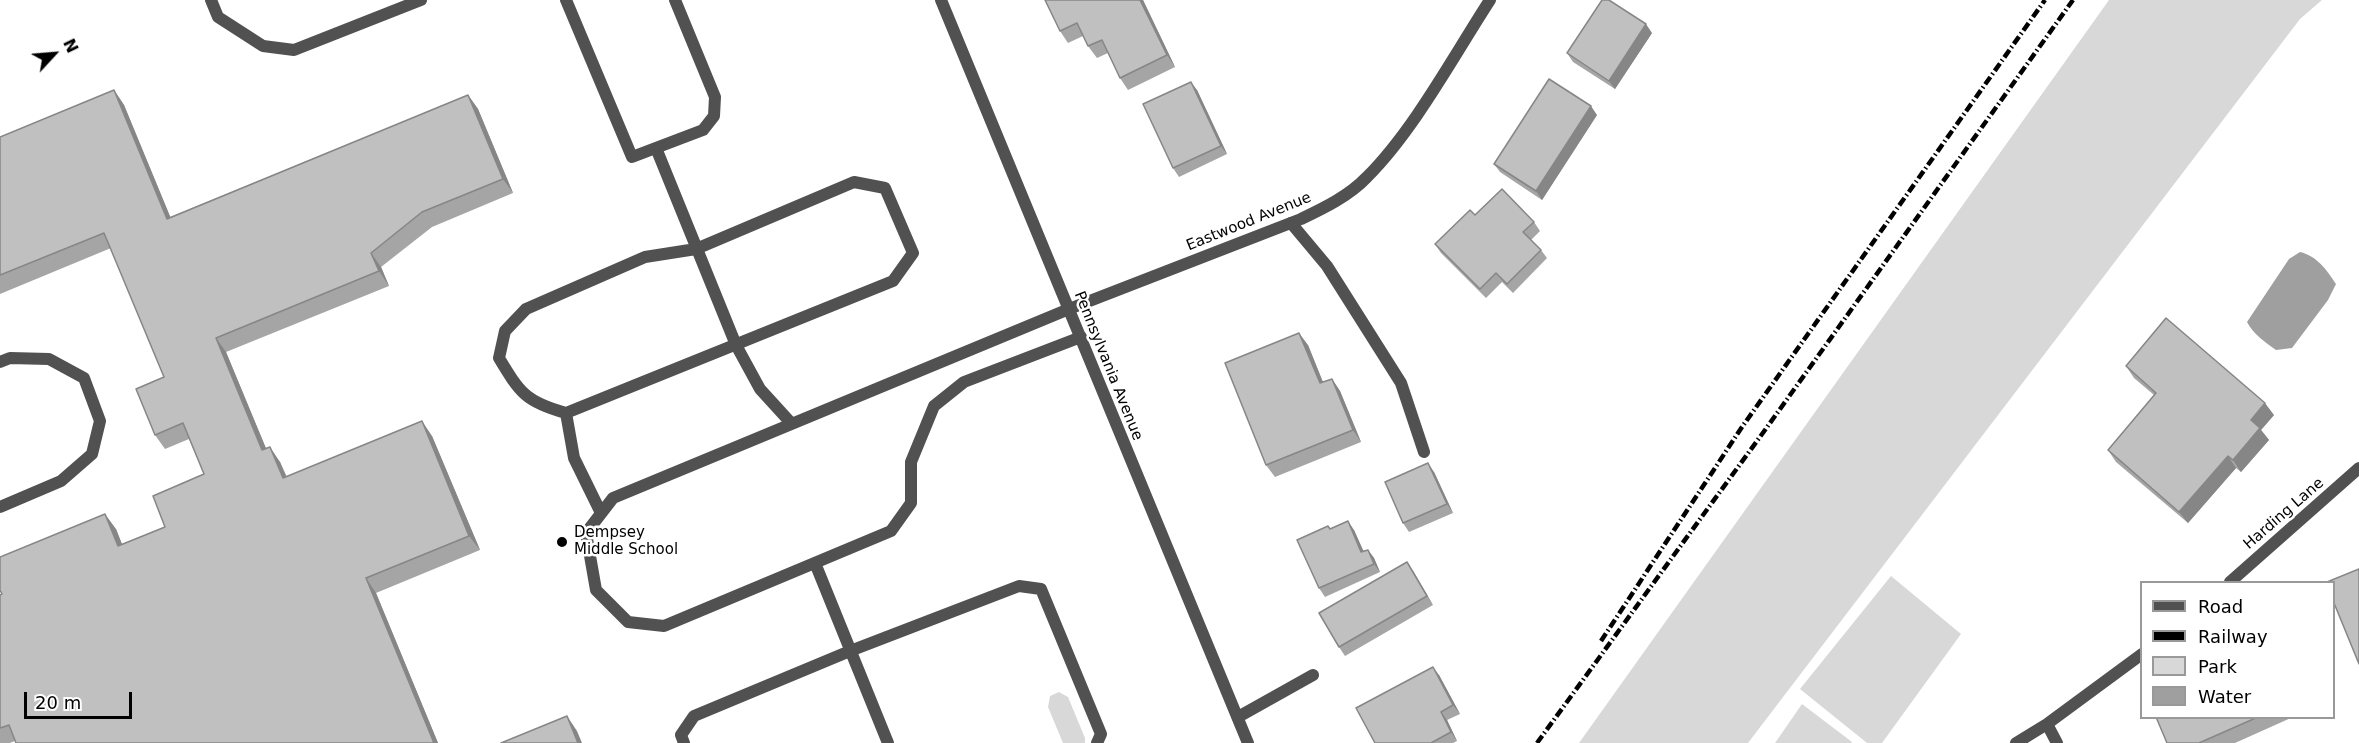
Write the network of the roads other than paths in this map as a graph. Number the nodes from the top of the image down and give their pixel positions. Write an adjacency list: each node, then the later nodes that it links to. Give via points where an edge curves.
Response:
1 (211, 0): 2 (street, via 218,17 263,46 294,50)
2 (421, 0)
3 (566, 0): 7 (street, via 632,157)
4 (675, 0): 7 (street, via 715,97 714,116 704,130)
5 (941, 0): 10 (street, Pennsylvania Avenue)
6 (1490, 0): 8 (street, Eastwood Avenue, via 1402,136 1366,179 1329,206)
7 (656, 148): 9 (street)
8 (1291, 223): 10 (street, Eastwood Avenue); 16 (street, via 1327,266 1401,383)
9 (696, 249): 12 (street); 12 (street, via 854,182 885,188 913,253 893,281); 14 (street, via 645,257 526,309 505,331 500,358 516,387 540,406)
10 (1069, 309): 11 (street, Pennsylvania Avenue); 15 (street, Eastwood Avenue)
11 (1081, 337): 20 (street, Eastwood Avenue, via 964,382 934,406 911,462 911,502 891,531); 25 (street, Pennsylvania Avenue)
12 (736, 345): 14 (street); 15 (street, via 760,389)
13 (0, 362): 18 (street, via 10,358 49,359 84,378 100,421 92,454 61,482)
14 (566, 413): 19 (street, via 574,458)
15 (791, 423): 19 (street, Eastwood Avenue, via 613,498)
16 (1424, 452)
17 (2359, 468): 21 (street, Harding Lane)
18 (0, 507)
19 (601, 513): 20 (street, Eastwood Avenue, via 586,534 596,590 628,622 664,626)
20 (815, 563): 22 (street)
21 (2231, 581)
22 (850, 651): 27 (street, via 694,716 681,735); 28 (street); 29 (street, via 1019,586 1041,589 1101,734)
23 (2140, 655): 26 (street)
24 (1313, 675): 25 (street)
25 (1238, 717): 30 (street, Pennsylvania Avenue)
26 (2047, 724): 31 (street); 32 (street)
27 (684, 743)
28 (888, 743)
29 (1097, 743)
30 (1248, 743)
31 (2016, 743)
32 (2056, 743)

